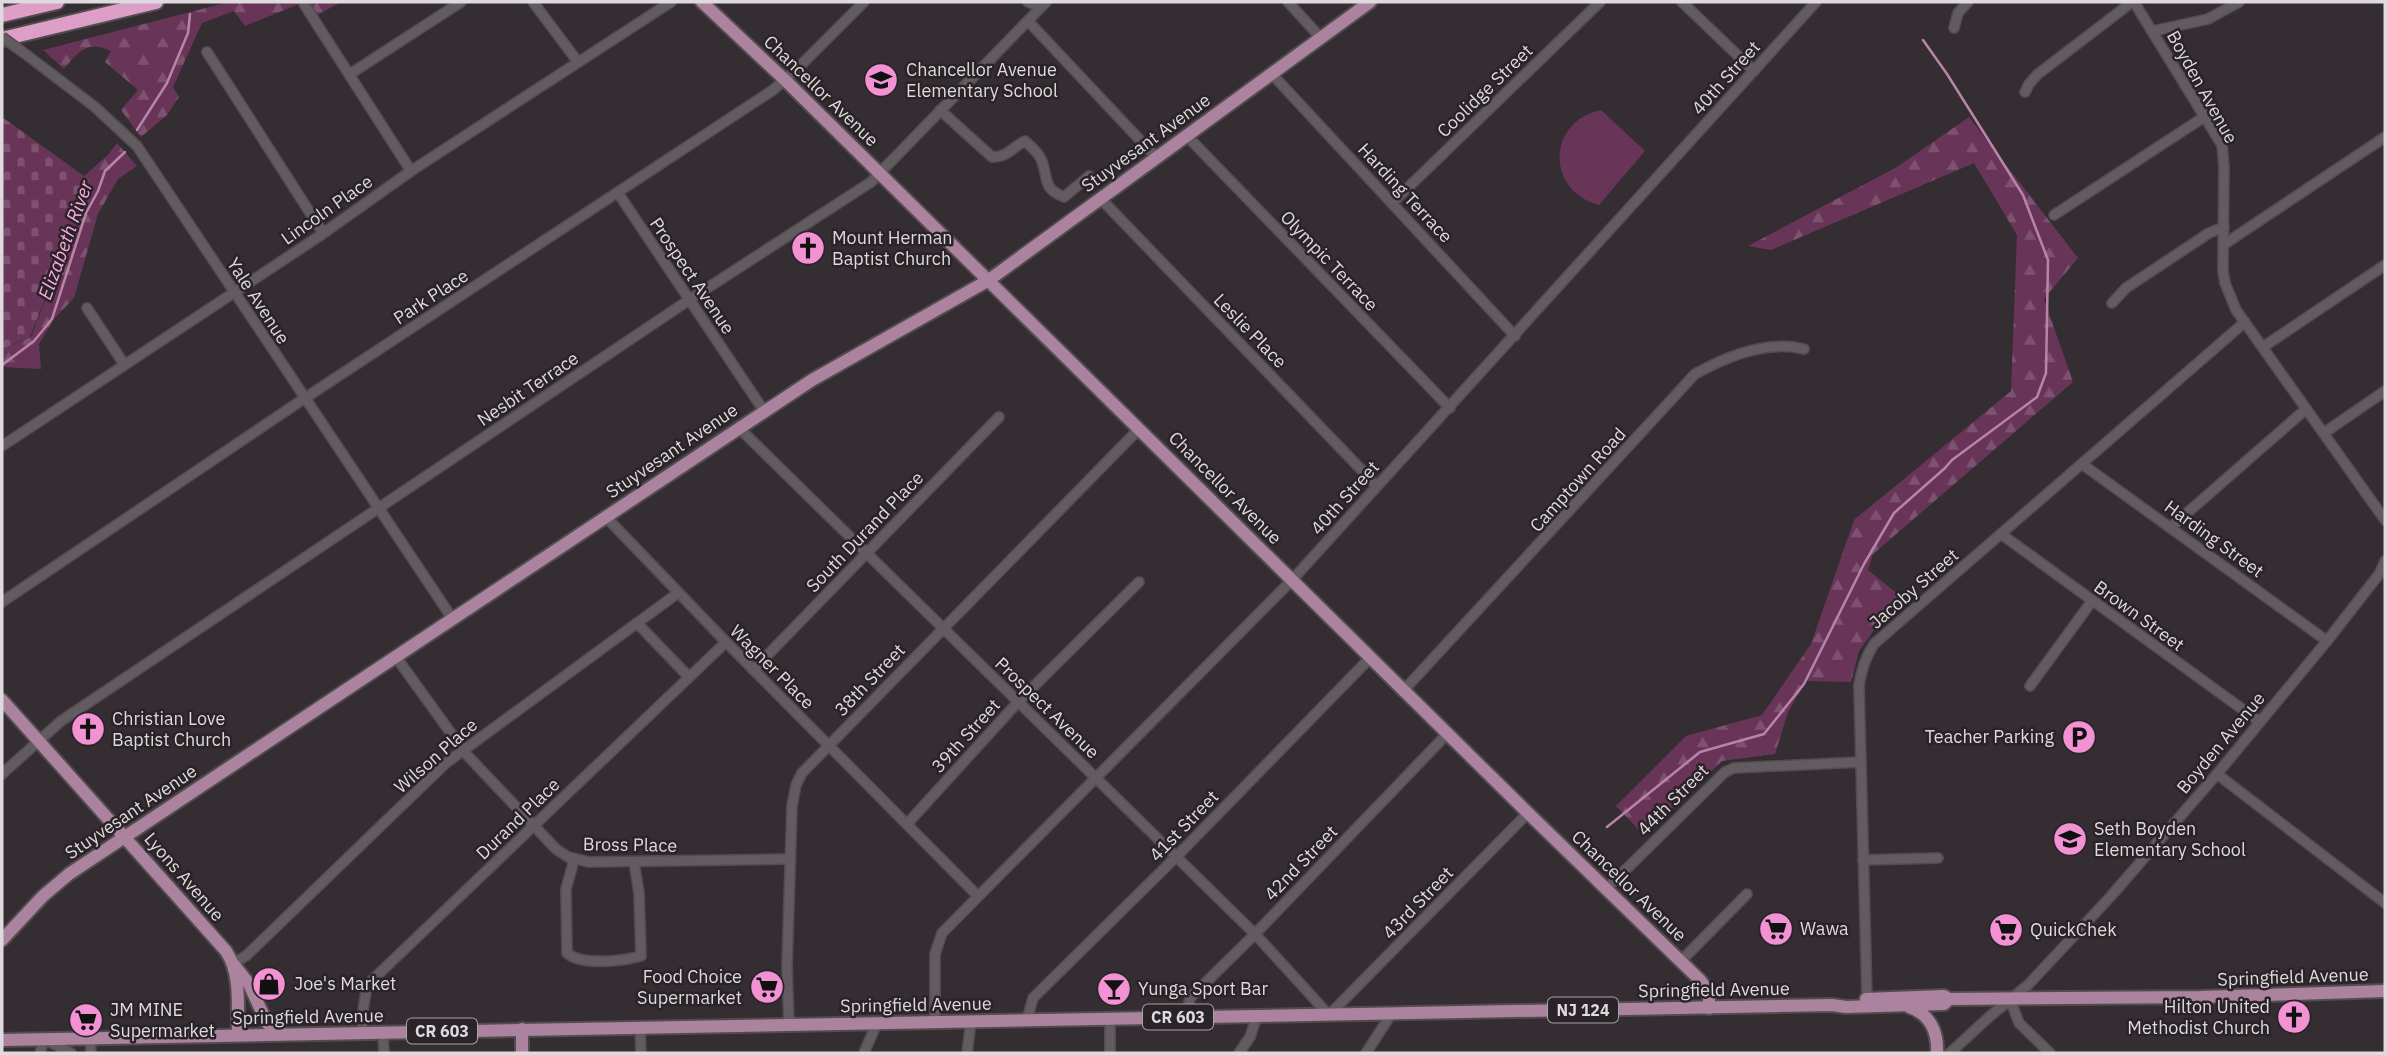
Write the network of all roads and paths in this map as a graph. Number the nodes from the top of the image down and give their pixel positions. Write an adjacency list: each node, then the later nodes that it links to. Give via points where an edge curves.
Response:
1 (57, 2): 19 (highway)
2 (156, 2): 24 (highway)
3 (461, 2): 29 (street)
4 (533, 2): 26 (street)
5 (671, 2): 26 (street, Lincoln Place)
6 (702, 2): 30 (main road, Chancellor Avenue)
7 (864, 2): 30 (street, Park Place)
8 (1028, 2): 18 (street)
9 (1288, 2): 23 (street)
10 (1370, 2): 23 (main road, Stuyvesant Avenue)
11 (1601, 2): 42 (street, Coolidge Street)
12 (1682, 2): 27 (street)
13 (1816, 2): 27 (street, 40th Street)
14 (1968, 2): 21 (street, via 1958,13)
15 (2133, 2): 22 (street, Boyden Avenue); 31 (street, via 2038,74)
16 (2239, 2): 22 (street, via 2208,19)
17 (304, 4): 29 (street)
18 (1042, 4): 20 (street, Nesbit Terrace)
19 (2, 15)
20 (1028, 21): 32 (street, Nesbit Terrace); 36 (street)
21 (1954, 28)
22 (2153, 31): 33 (street, Boyden Avenue)
23 (1320, 37): 28 (main road, Stuyvesant Avenue)
24 (2, 38): 49 (street, Yale Avenue, bridge, via 95,107 137,146)
25 (207, 52): 45 (street)
26 (578, 62): 37 (street, Lincoln Place)
27 (1754, 71): 54 (street, 40th Street)
28 (1271, 73): 34 (main road, Stuyvesant Avenue); 42 (street, Harding Terrace)
29 (350, 74): 37 (street)
30 (785, 80): 38 (main road, Chancellor Avenue); 40 (street, Park Place)
31 (2025, 92)
32 (940, 110): 38 (street, Nesbit Terrace); 39 (street, via 992,156 1009,153 1025,141 1042,160 1044,180 1057,194 1064,197)
33 (2204, 117): 43 (street); 44 (street, Boyden Avenue, via 2224,156)
34 (1186, 135): 36 (main road, Stuyvesant Avenue); 60 (street, Olympic Terrace)
35 (2385, 137): 46 (street)
36 (1156, 157): 41 (main road, Stuyvesant Avenue)
37 (411, 171): 45 (street, Lincoln Place)
38 (881, 173): 48 (main road, Chancellor Avenue); 50 (street, Nesbit Terrace)
39 (1089, 176)
40 (618, 193): 50 (street, Prospect Avenue); 59 (street, Park Place)
41 (1100, 198): 48 (main road, Stuyvesant Avenue); 69 (street, Leslie Place)
42 (1392, 203): 54 (street, Harding Terrace)
43 (2054, 215)
44 (2224, 227): 46 (street, Boyden Avenue); 51 (street, via 2126,288)
45 (323, 233): 49 (street, Lincoln Place)
46 (2223, 245): 53 (street, Boyden Avenue, via 2225,283)
47 (2385, 265): 55 (street)
48 (989, 280): 62 (main road, Stuyvesant Avenue); 65 (main road, Chancellor Avenue)
49 (234, 292): 57 (street, Lincoln Place); 59 (street, Yale Avenue)
50 (689, 300): 62 (street, Prospect Avenue); 70 (street, Nesbit Terrace)
51 (2112, 303)
52 (87, 308): 57 (street)
53 (2245, 323): 55 (street, Boyden Avenue); 68 (street, Jacoby Street)
54 (1515, 336): 60 (street, 40th Street)
55 (2263, 347): 61 (street, Boyden Avenue)
56 (1804, 349): 92 (street, Camptown Road, via 1773,345 1695,374)
57 (124, 364): 67 (street, Lincoln Place)
58 (2385, 391): 66 (street)
59 (304, 399): 70 (street, Yale Avenue); 81 (street, Park Place)
60 (1450, 408): 69 (street, 40th Street)
61 (2306, 409): 66 (street, Boyden Avenue); 73 (street)
62 (764, 411): 64 (main road, Stuyvesant Avenue)
63 (999, 416): 75 (street, South Durand Place)
64 (739, 428): 71 (main road, Stuyvesant Avenue); 75 (street, Prospect Avenue)
65 (1139, 429): 77 (main road, Chancellor Avenue); 84 (street, 38th Street)
66 (2324, 433): 72 (street, Boyden Avenue)
67 (2, 446)
68 (2082, 464): 73 (street, Harding Street); 74 (street, Jacoby Street)
69 (1377, 486): 77 (street, 40th Street)
70 (378, 509): 82 (street, Yale Avenue); 97 (street, Nesbit Terrace, via 61,721)
71 (606, 517): 79 (street, Wagner Place); 82 (main road, Stuyvesant Avenue)
72 (2385, 520)
73 (2171, 527): 85 (street, Harding Street)
74 (2001, 534): 80 (street, Brown Street); 100 (street, Jacoby Street, via 1874,645 1859,686)
75 (867, 553): 84 (street, Prospect Avenue); 89 (street, South Durand Place)
76 (2385, 561): 85 (street, Boyden Avenue, via 2381,573)
77 (1293, 579): 88 (main road, Chancellor Avenue); 103 (street, 40th Street)
78 (1139, 582): 94 (street, 39th Street)
79 (678, 593): 83 (street, Wilson Place); 86 (street, Wagner Place)
80 (2092, 601): 91 (street); 95 (street, Brown Street)
81 (2, 602)
82 (452, 618): 87 (main road, Stuyvesant Avenue)
83 (637, 623): 90 (street); 99 (street, Wilson Place)
84 (942, 628): 94 (street, Prospect Avenue); 98 (street, 38th Street)
85 (2327, 641): 95 (street, Boyden Avenue)
86 (726, 642): 89 (street, Wagner Place); 90 (street, Durand Place)
87 (396, 657): 99 (street, Bross Place); 107 (main road, Stuyvesant Avenue)
88 (1371, 657): 92 (main road, Chancellor Avenue); 108 (street, 41st Street)
89 (753, 670): 98 (street, Wagner Place)
90 (688, 676): 106 (street, Durand Place)
91 (2030, 686)
92 (1404, 690): 96 (main road, Chancellor Avenue)
93 (2, 700): 97 (main road, Lyons Avenue)
94 (1018, 702): 103 (street, Prospect Avenue); 105 (street, 39th Street)
95 (2260, 722): 102 (street, Boyden Avenue)
96 (1448, 733): 104 (main road, Chancellor Avenue); 118 (street, 42nd Street)
97 (38, 741): 101 (street, Nesbit Terrace); 107 (main road, Lyons Avenue)
98 (828, 746): 105 (street, Wagner Place); 110 (street, 38th Street, via 796,785)
99 (463, 750): 106 (street, Bross Place); 121 (street, Wilson Place)
100 (1860, 762): 112 (street, Jacoby Street); 114 (street, 44th Street, via 1725,772)
101 (2, 774)
102 (2217, 774): 117 (street); 125 (street, Boyden Avenue, via 2097,911)
103 (1095, 777): 108 (street, Prospect Avenue); 116 (street, 40th Street)
104 (1528, 813): 114 (main road, Chancellor Avenue); 131 (street, 43rd Street)
105 (907, 824): 116 (street, Wagner Place)
106 (533, 826): 111 (street, Bross Place); 142 (street, Durand Place, via 367,985)
107 (125, 837): 119 (main road, Stuyvesant Avenue, via 55,885); 121 (main road, Lyons Avenue)
108 (1176, 857): 118 (street, Prospect Avenue); 135 (street, 41st Street, via 1033,999)
109 (1938, 858): 112 (street)
110 (790, 859): 113 (street, Bross Place); 139 (street, 38th Street)
111 (574, 860): 113 (street, Bross Place); 113 (street, via 565,901 567,953 593,961 641,956)
112 (1863, 860): 123 (street, Jacoby Street)
113 (634, 862)
114 (1607, 888): 120 (main road, Chancellor Avenue)
115 (1747, 894): 120 (street)
116 (978, 896): 137 (street, 40th Street, via 937,941)
117 (2385, 903)
118 (1255, 934): 131 (street, Prospect Avenue); 133 (street, 42nd Street, via 1190,998)
119 (2, 940)
120 (1681, 961): 128 (main road, Chancellor Avenue, via 1709,992)
121 (233, 964): 144 (main road, Lyons Avenue); 145 (main road, via 249,984 267,1023)
122 (2385, 991): 125 (main road, Springfield Avenue / NJ 124)
123 (1867, 998): 124 (main road, Springfield Avenue / NJ 124); 126 (main road, Springfield Avenue / NJ 124)
124 (1949, 999): 125 (main road, Springfield Avenue / NJ 124); 127 (main road, Springfield Avenue / NJ 124, via 1944,1004)
125 (2010, 999): 161 (street, Boyden Avenue); 162 (street, via 2019,1023)
126 (1832, 1005): 127 (main road, Springfield Avenue / NJ 124); 128 (main road, Springfield Avenue / NJ 124)
127 (1895, 1005): 160 (main road, via 1927,1018 1936,1035)
128 (1709, 1008): 130 (main road, Springfield Avenue / NJ 124)
129 (1392, 1013): 130 (main road, Springfield Avenue / CR 603); 131 (main road, Springfield Avenue / CR 603); 159 (street)
130 (1446, 1013)
131 (1329, 1015): 132 (main road, Springfield Avenue / CR 603)
132 (1257, 1016): 133 (main road, Springfield Avenue / CR 603); 158 (street)
133 (1186, 1017): 134 (main road, Springfield Avenue / CR 603)
134 (1110, 1018): 135 (main road, Springfield Avenue / CR 603); 157 (street)
135 (1027, 1020): 136 (main road, Springfield Avenue / CR 603)
136 (971, 1021): 137 (main road, Springfield Avenue / CR 603); 156 (street)
137 (935, 1022): 138 (main road, Springfield Avenue / CR 603)
138 (877, 1023): 139 (main road, Springfield Avenue / CR 603); 155 (street)
139 (789, 1025): 140 (main road, Springfield Avenue / CR 603)
140 (640, 1027): 141 (main road, Springfield Avenue / CR 603); 154 (street)
141 (522, 1029): 143 (main road, Springfield Avenue / CR 603); 153 (main road)
142 (363, 1033): 143 (main road, Springfield Avenue / CR 603); 145 (main road, Springfield Avenue / CR 603)
143 (383, 1033): 152 (street)
144 (237, 1035): 145 (main road, Springfield Avenue / CR 603); 146 (main road, Springfield Avenue / CR 603)
145 (286, 1035)
146 (90, 1038): 147 (main road, Springfield Avenue / CR 603); 151 (street)
147 (44, 1039): 148 (main road, Springfield Avenue / CR 603); 149 (street); 150 (street)
148 (2, 1040)
149 (40, 1053)
150 (71, 1053)
151 (92, 1053)
152 (384, 1053)
153 (522, 1053)
154 (641, 1053)
155 (864, 1053)
156 (967, 1053)
157 (1110, 1053)
158 (1239, 1053)
159 (1366, 1053)
160 (1937, 1053)
161 (1950, 1053)
162 (2050, 1053)

